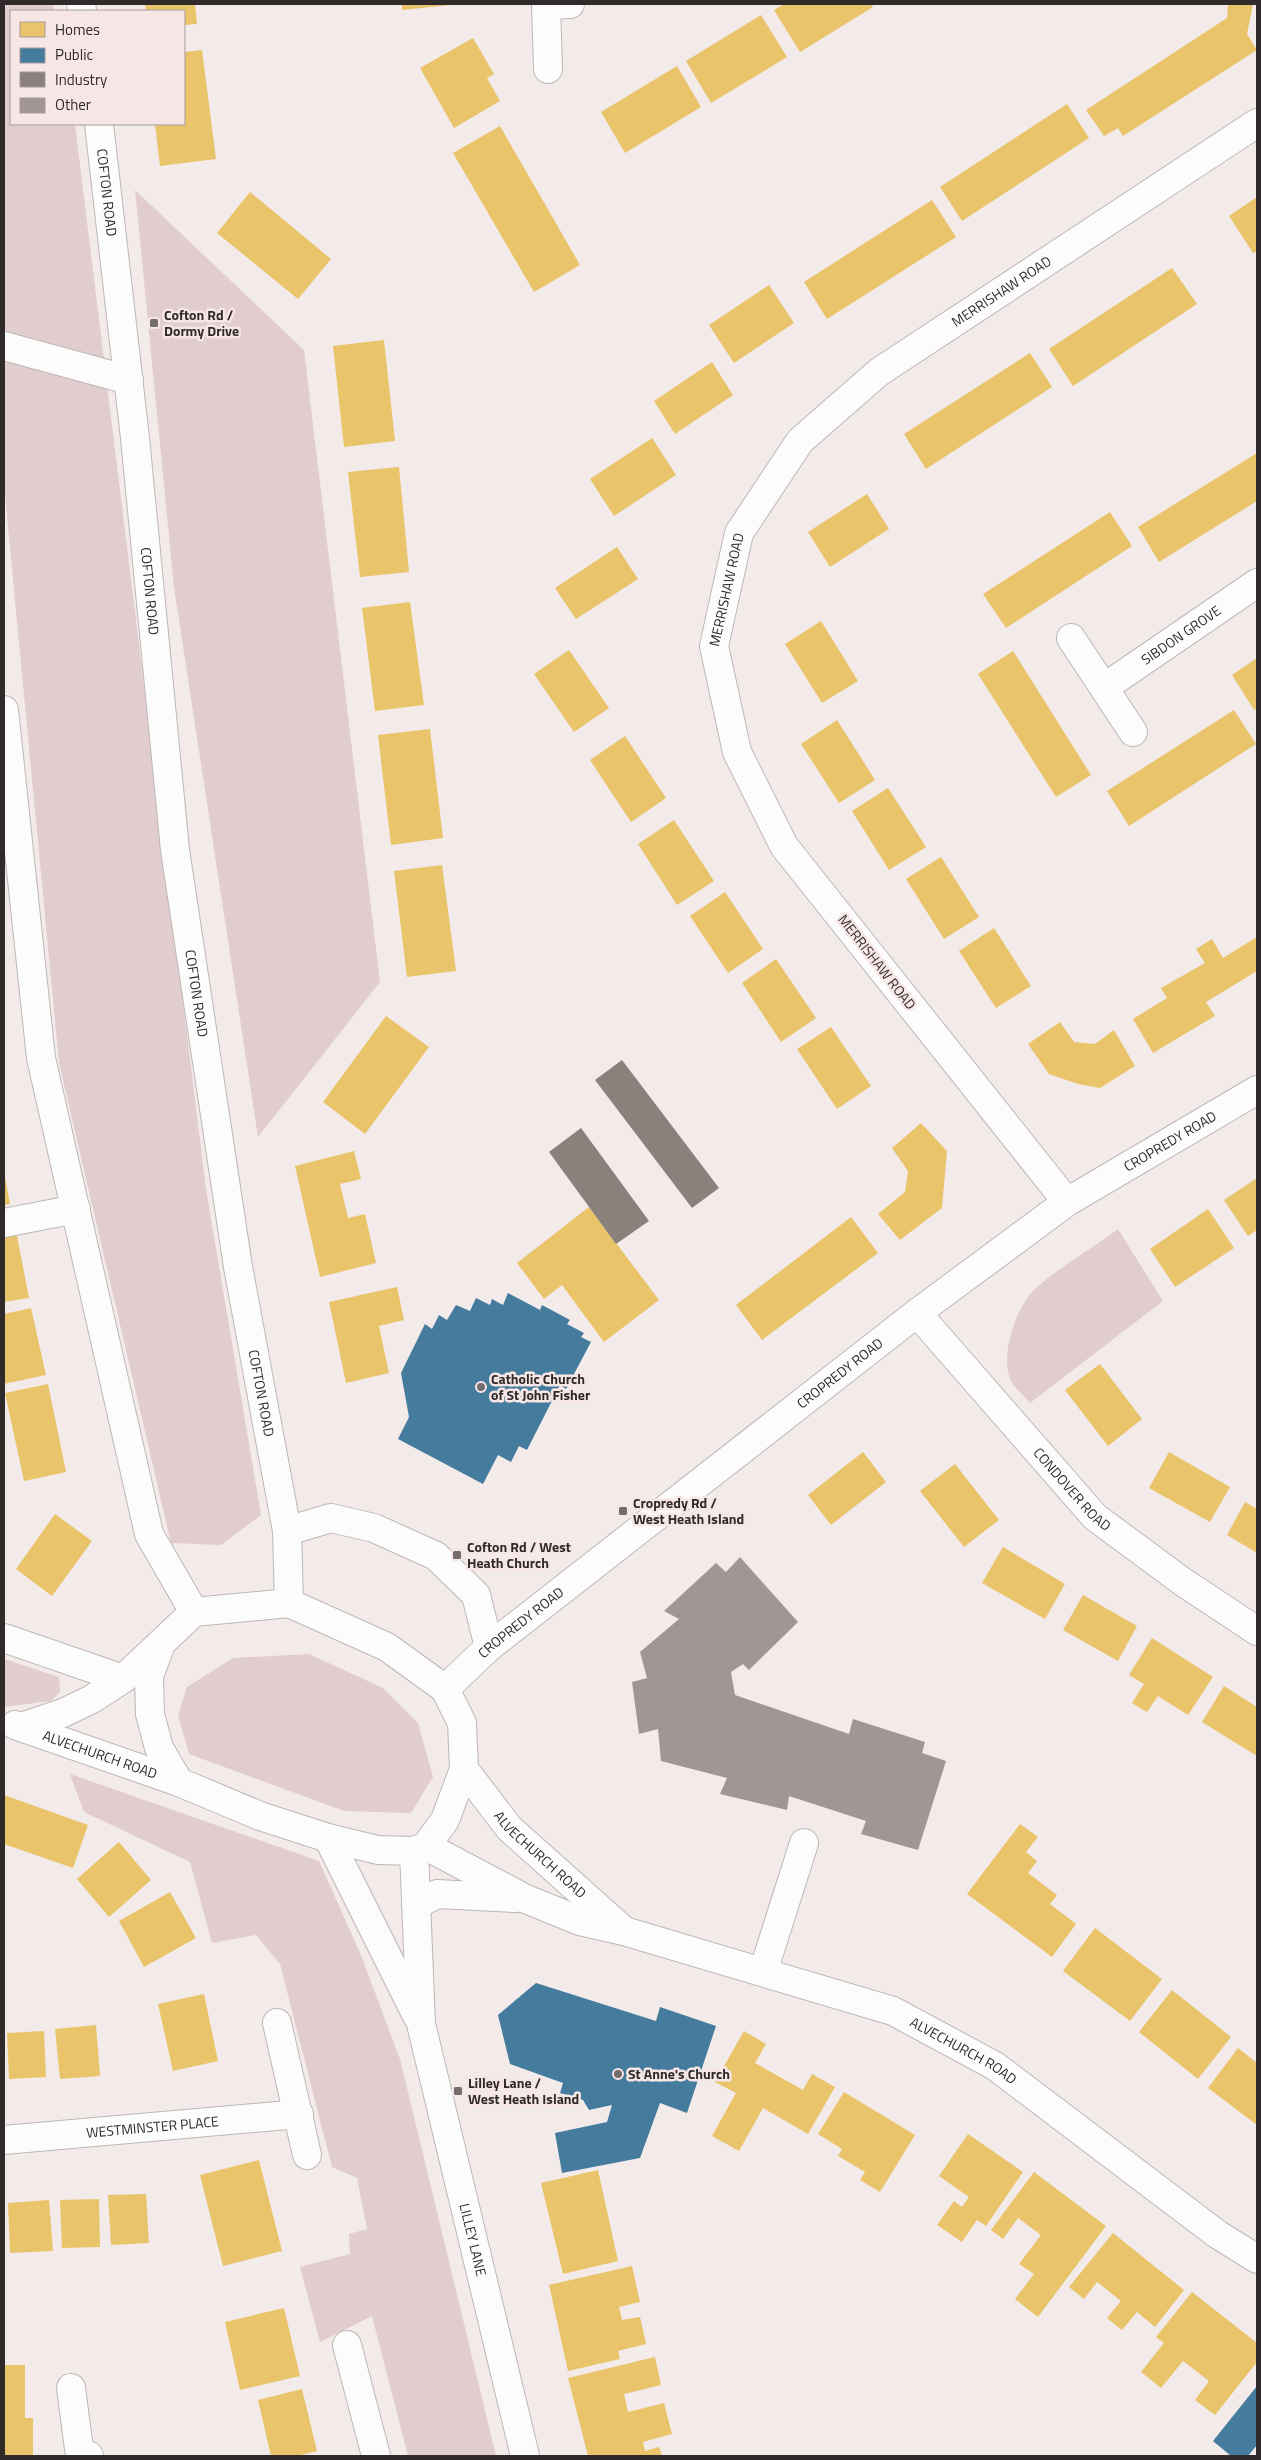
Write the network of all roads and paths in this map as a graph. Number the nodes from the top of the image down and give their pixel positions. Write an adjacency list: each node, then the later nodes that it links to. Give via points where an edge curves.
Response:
1 (554, 4): 2 (street)
2 (548, 68)
3 (1257, 123): 13 (street, MERRISHAW ROAD, via 879,372 800,441 739,533 714,646 737,752 784,846)
4 (99, 125): 6 (street, COFTON ROAD)
5 (4, 346): 6 (street)
6 (129, 380): 17 (street, COFTON ROAD, via 175,850 238,1267)
7 (1257, 582): 9 (street, SIBDON GROVE)
8 (1071, 638): 9 (street)
9 (1104, 687): 11 (street)
10 (4, 710): 14 (street, via 41,1058)
11 (1133, 732)
12 (1257, 1090): 13 (street, CROPREDY ROAD)
13 (1067, 1202): 16 (street, CROPREDY ROAD)
14 (76, 1209): 15 (street); 19 (street, via 148,1534)
15 (4, 1223)
16 (917, 1313): 20 (street, CONDOVER ROAD, via 1095,1517 1183,1582); 23 (street, CROPREDY ROAD)
17 (287, 1531): 18 (street, COFTON ROAD); 23 (street, via 331,1518 374,1528 436,1556 476,1595)
18 (289, 1603): 19 (street); 25 (street, via 386,1647)
19 (194, 1612): 22 (street, ALVECHURCH ROAD)
20 (1257, 1631)
21 (4, 1638): 24 (street)
22 (161, 1644): 24 (street, ALVECHURCH ROAD); 28 (street, via 149,1676 150,1714 159,1748)
23 (489, 1647): 25 (street, CROPREDY ROAD)
24 (123, 1679): 26 (street, ALVECHURCH ROAD, via 63,1713)
25 (445, 1689): 27 (street, via 462,1723)
26 (12, 1725): 28 (street, ALVECHURCH ROAD)
27 (464, 1769): 31 (street, via 445,1820); 34 (street, ALVECHURCH ROAD, via 509,1828)
28 (179, 1782): 29 (street, ALVECHURCH ROAD, via 260,1816)
29 (328, 1838): 31 (street, ALVECHURCH ROAD, via 378,1850); 37 (street, LILLEY LANE)
30 (804, 1843): 35 (street)
31 (420, 1849): 32 (street, ALVECHURCH ROAD); 33 (street, LILLEY LANE)
32 (526, 1899): 33 (street, ALVECHURCH ROAD, via 437,1894); 34 (street, ALVECHURCH ROAD, via 580,1921)
33 (416, 1905): 37 (street, LILLEY LANE)
34 (624, 1931): 35 (street, ALVECHURCH ROAD)
35 (763, 1972): 41 (street, ALVECHURCH ROAD, via 893,2011 995,2066 1217,2234)
36 (277, 2023): 38 (street)
37 (421, 2024): 46 (street, LILLEY LANE)
38 (300, 2114): 39 (street, WESTMINSTER PLACE); 40 (street)
39 (4, 2140)
40 (307, 2155)
41 (1257, 2260)
42 (348, 2345): 45 (street)
43 (70, 2388): 44 (street, via 79,2449)
44 (89, 2456)
45 (376, 2456)
46 (525, 2456)

